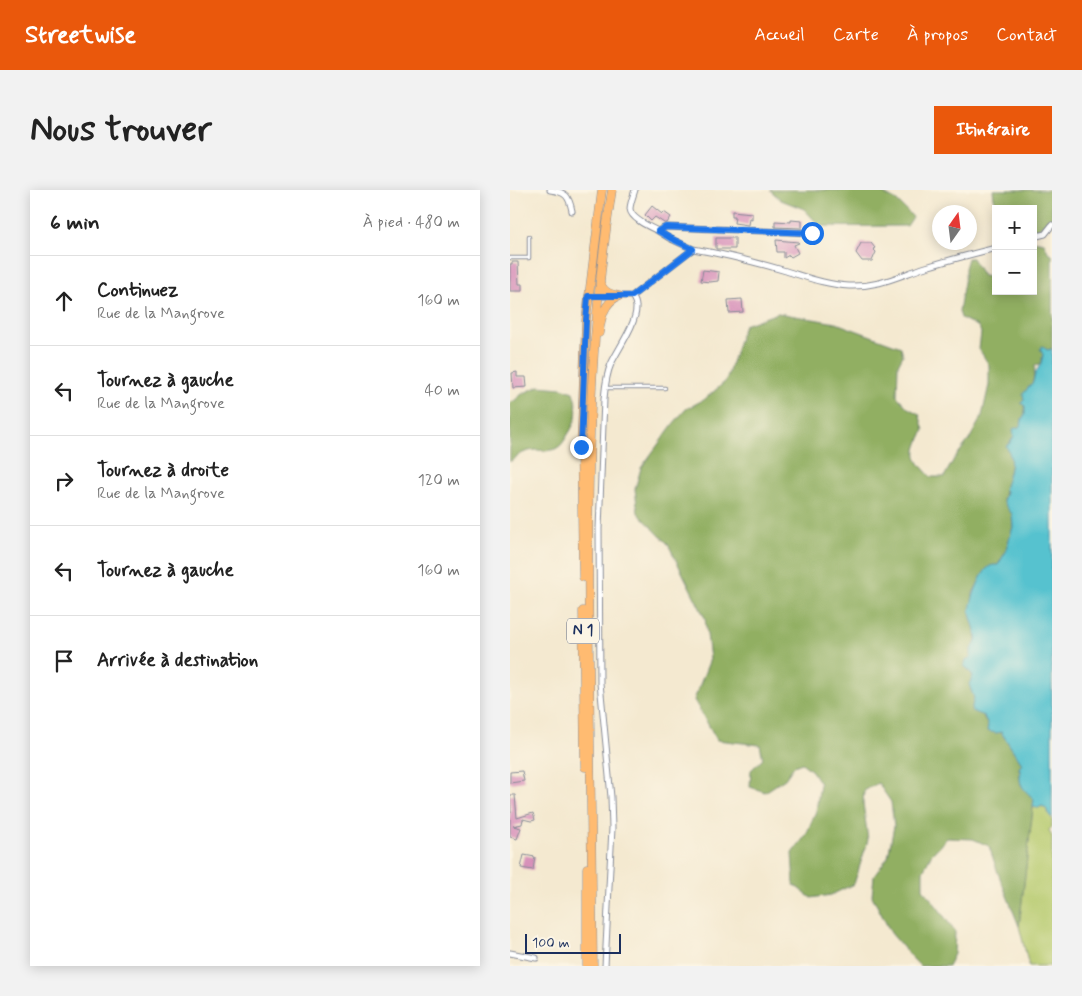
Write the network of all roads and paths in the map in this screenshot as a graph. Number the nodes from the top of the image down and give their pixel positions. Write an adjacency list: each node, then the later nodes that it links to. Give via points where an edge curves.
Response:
1 (550, 190): 5 (street, via 569,197)
2 (602, 190): 15 (main road, N 1)
3 (612, 190): 14 (main road, N 1)
4 (635, 190): 7 (street, via 630,208 632,215)
5 (572, 211)
6 (1052, 225): 9 (street, via 1045,234)
7 (658, 231): 8 (street, via 666,227); 11 (street)
8 (812, 233)
9 (1037, 236)
10 (529, 237): 13 (lane, via 530,258)
11 (693, 249): 12 (street, via 848,286 886,282 925,267); 17 (street)
12 (992, 249)
13 (510, 258)
14 (599, 280): 16 (main road, via 604,290); 18 (main road, N 1)
15 (588, 296): 18 (street); 24 (main road, N 1, via 581,447)
16 (619, 296): 17 (street); 18 (street); 19 (main road, via 610,301 604,311)
17 (632, 296): 20 (street, via 636,311 610,366)
18 (601, 297): 19 (main road, N 1)
19 (592, 374): 25 (main road, N 1, via 588,574)
20 (605, 388): 21 (lane); 26 (street, via 599,529 600,683 612,828)
21 (665, 388)
22 (510, 953): 23 (street)
23 (536, 958)
24 (587, 966)
25 (593, 966)
26 (605, 966)

